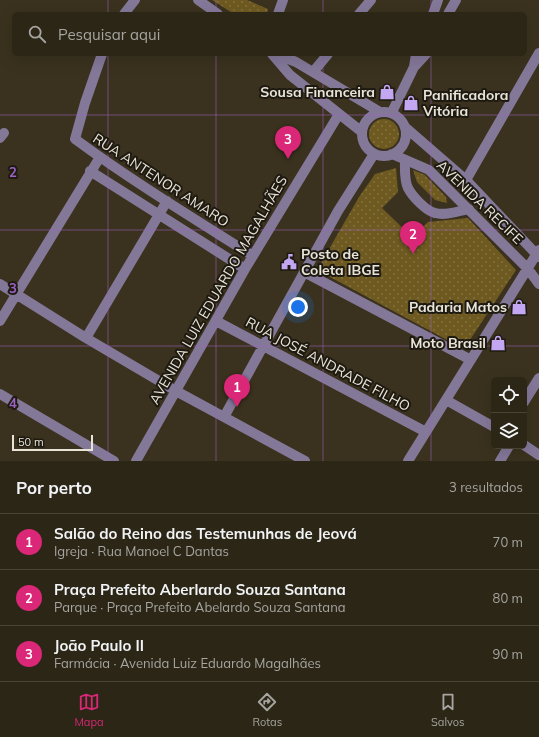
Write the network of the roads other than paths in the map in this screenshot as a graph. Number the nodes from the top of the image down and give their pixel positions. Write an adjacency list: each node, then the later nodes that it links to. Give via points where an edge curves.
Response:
1 (135, 0): 7 (street)
2 (283, 0): 9 (street)
3 (370, 0): 10 (street)
4 (438, 0): 11 (street)
5 (456, 0): 12 (street)
6 (202, 1): 8 (street)
7 (126, 12)
8 (216, 12)
9 (279, 12)
10 (361, 12)
11 (434, 12)
12 (449, 12)
13 (539, 53): 32 (street)
14 (101, 56): 29 (street, RUA ANTENOR AMARO, via 75,139)
15 (274, 56): 24 (street, via 290,75)
16 (281, 56): 21 (street)
17 (326, 56): 21 (street)
18 (416, 56): 20 (street)
19 (424, 56): 20 (street)
20 (414, 67): 23 (street)
21 (314, 72): 22 (street)
22 (380, 112): 23 (street); 26 (street, via 366,120)
23 (392, 112): 25 (street, via 402,120)
24 (339, 114): 26 (street); 37 (street, AVENIDA LUIZ EDUARDO MAGALHÃES)
25 (405, 127): 28 (street, via 407,134 403,146); 32 (street, AVENIDA RECIFE)
26 (362, 132): 27 (street, via 362,140)
27 (374, 154): 28 (street); 40 (street)
28 (392, 154): 30 (street, AVENIDA RECIFE)
29 (100, 157): 31 (street); 33 (street, RUA ANTENOR AMARO)
30 (405, 160): 34 (street, AVENIDA RECIFE, via 430,170); 34 (street, via 408,188 424,207 434,213 447,214)
31 (90, 171): 35 (street); 43 (street)
32 (466, 180): 36 (street, AVENIDA RECIFE)
33 (166, 201): 35 (street); 37 (street, RUA ANTENOR AMARO)
34 (469, 208): 39 (street, AVENIDA RECIFE)
35 (158, 215): 38 (street); 46 (street)
36 (538, 254): 39 (street)
37 (253, 256): 38 (street, AVENIDA LUIZ EDUARDO MAGALHÃES)
38 (245, 269): 45 (street, AVENIDA LUIZ EDUARDO MAGALHÃES)
39 (528, 270): 42 (street, AVENIDA RECIFE); 48 (street)
40 (304, 272): 47 (street); 48 (street)
41 (0, 284): 43 (street)
42 (539, 284)
43 (16, 294): 44 (street); 46 (street)
44 (0, 321)
45 (216, 321): 47 (street, RUA JOSÉ ANDRADE FILHO); 50 (street, AVENIDA LUIZ EDUARDO MAGALHÃES)
46 (86, 338): 50 (street)
47 (263, 346): 54 (street); 56 (street, RUA JOSÉ ANDRADE FILHO)
48 (471, 360): 53 (street)
49 (539, 378): 52 (street)
50 (176, 391): 54 (street); 61 (street, AVENIDA LUIZ EDUARDO MAGALHÃES)
51 (0, 394): 60 (street)
52 (527, 397)
53 (446, 400): 55 (street); 56 (street)
54 (224, 417): 62 (street)
55 (491, 425)
56 (426, 432): 63 (street)
57 (527, 447): 59 (street)
58 (507, 449): 64 (street)
59 (539, 455)
60 (114, 461)
61 (136, 461)
62 (304, 461)
63 (408, 461)
64 (500, 461)

